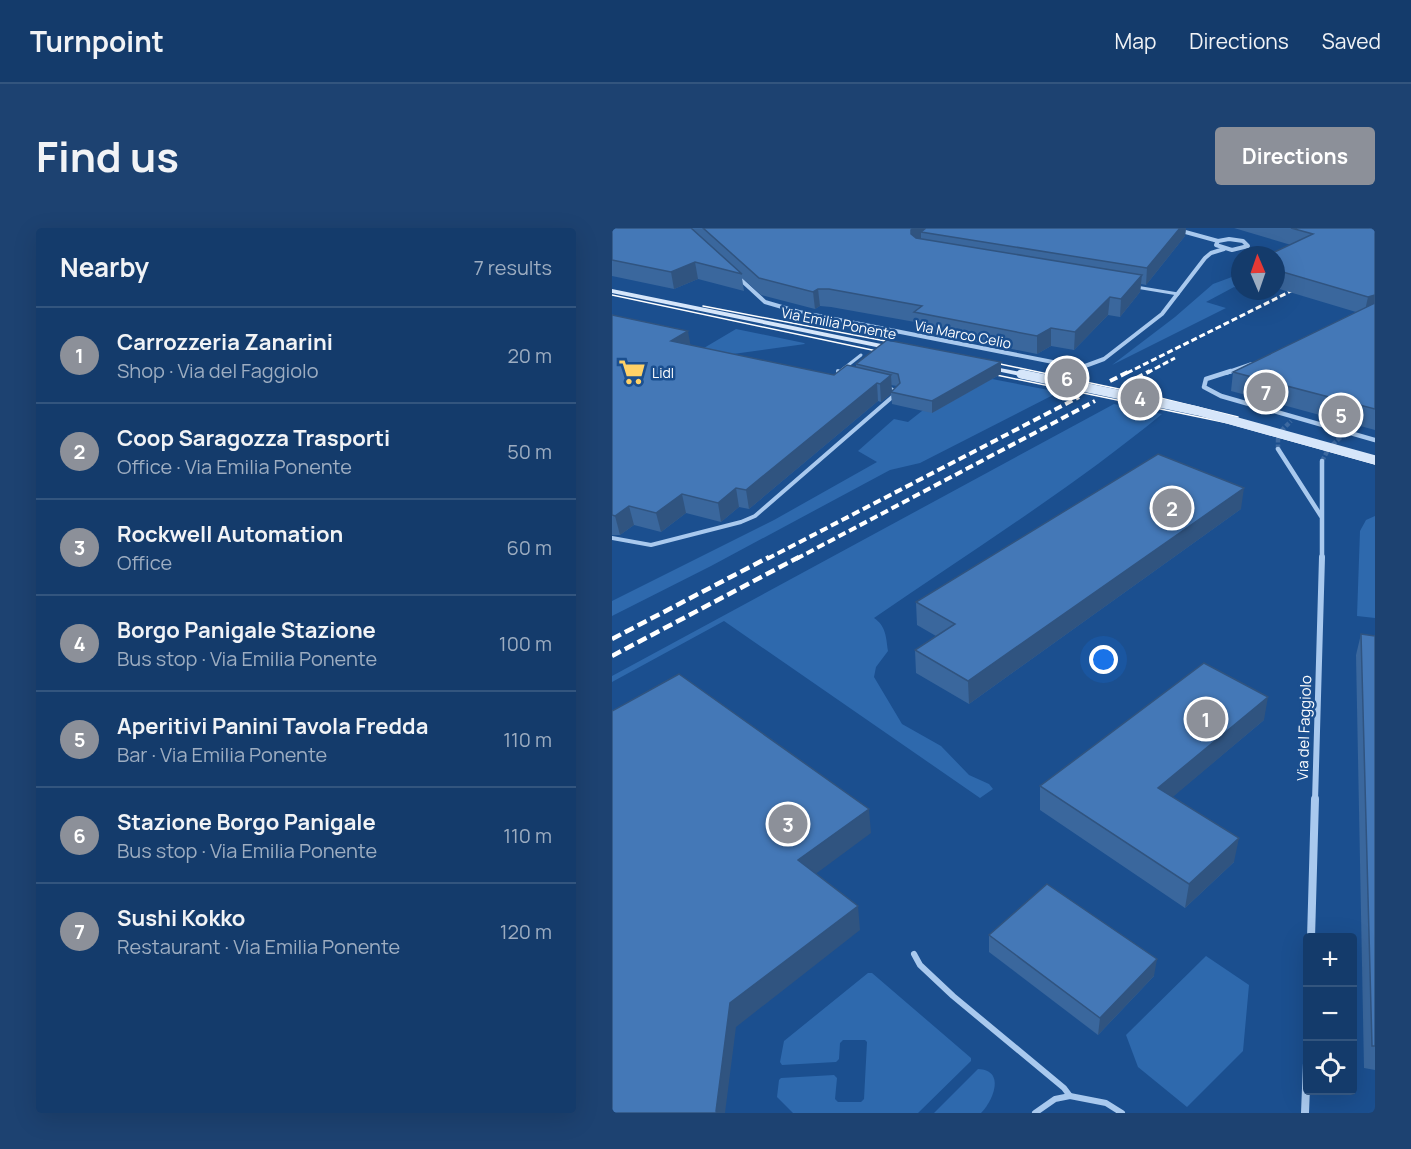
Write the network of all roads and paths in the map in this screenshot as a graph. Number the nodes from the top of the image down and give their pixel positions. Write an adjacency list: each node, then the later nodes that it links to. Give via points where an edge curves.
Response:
1 (1171, 228): 2 (street)
2 (1218, 241): 3 (street, via 1216,244); 3 (street, Via Marco Celio, via 1238,240 1248,246)
3 (1224, 249): 7 (street, Via Marco Celio, via 1205,258)
4 (732, 271): 7 (street, Via Marco Celio, via 759,299 772,305 891,333 1085,366 1113,352 1162,314)
5 (1128, 285): 7 (lane)
6 (612, 291): 8 (main road, Via Emilia Ponente)
7 (1178, 294)
8 (911, 352)
9 (861, 355): 12 (lane, via 838,371)
10 (1256, 362): 14 (street, via 1206,380 1204,387 1221,396)
11 (978, 365): 18 (main road, bridge, via 1209,414)
12 (840, 378)
13 (883, 387): 21 (lane, via 898,392 755,516 651,545)
14 (1297, 417): 15 (street); 16 (street)
15 (1291, 421)
16 (1375, 440)
17 (1278, 449): 20 (street)
18 (1375, 460)
19 (1322, 461): 20 (street, Via del Faggiolo)
20 (1323, 519): 22 (street, Via del Faggiolo)
21 (612, 538)
22 (1311, 933)
23 (914, 954): 25 (lane, via 920,965 953,996)
24 (1308, 1041): 28 (street)
25 (1070, 1096): 26 (lane, via 1054,1099); 27 (lane, via 1106,1102)
26 (1035, 1113)
27 (1122, 1113)
28 (1305, 1113)

